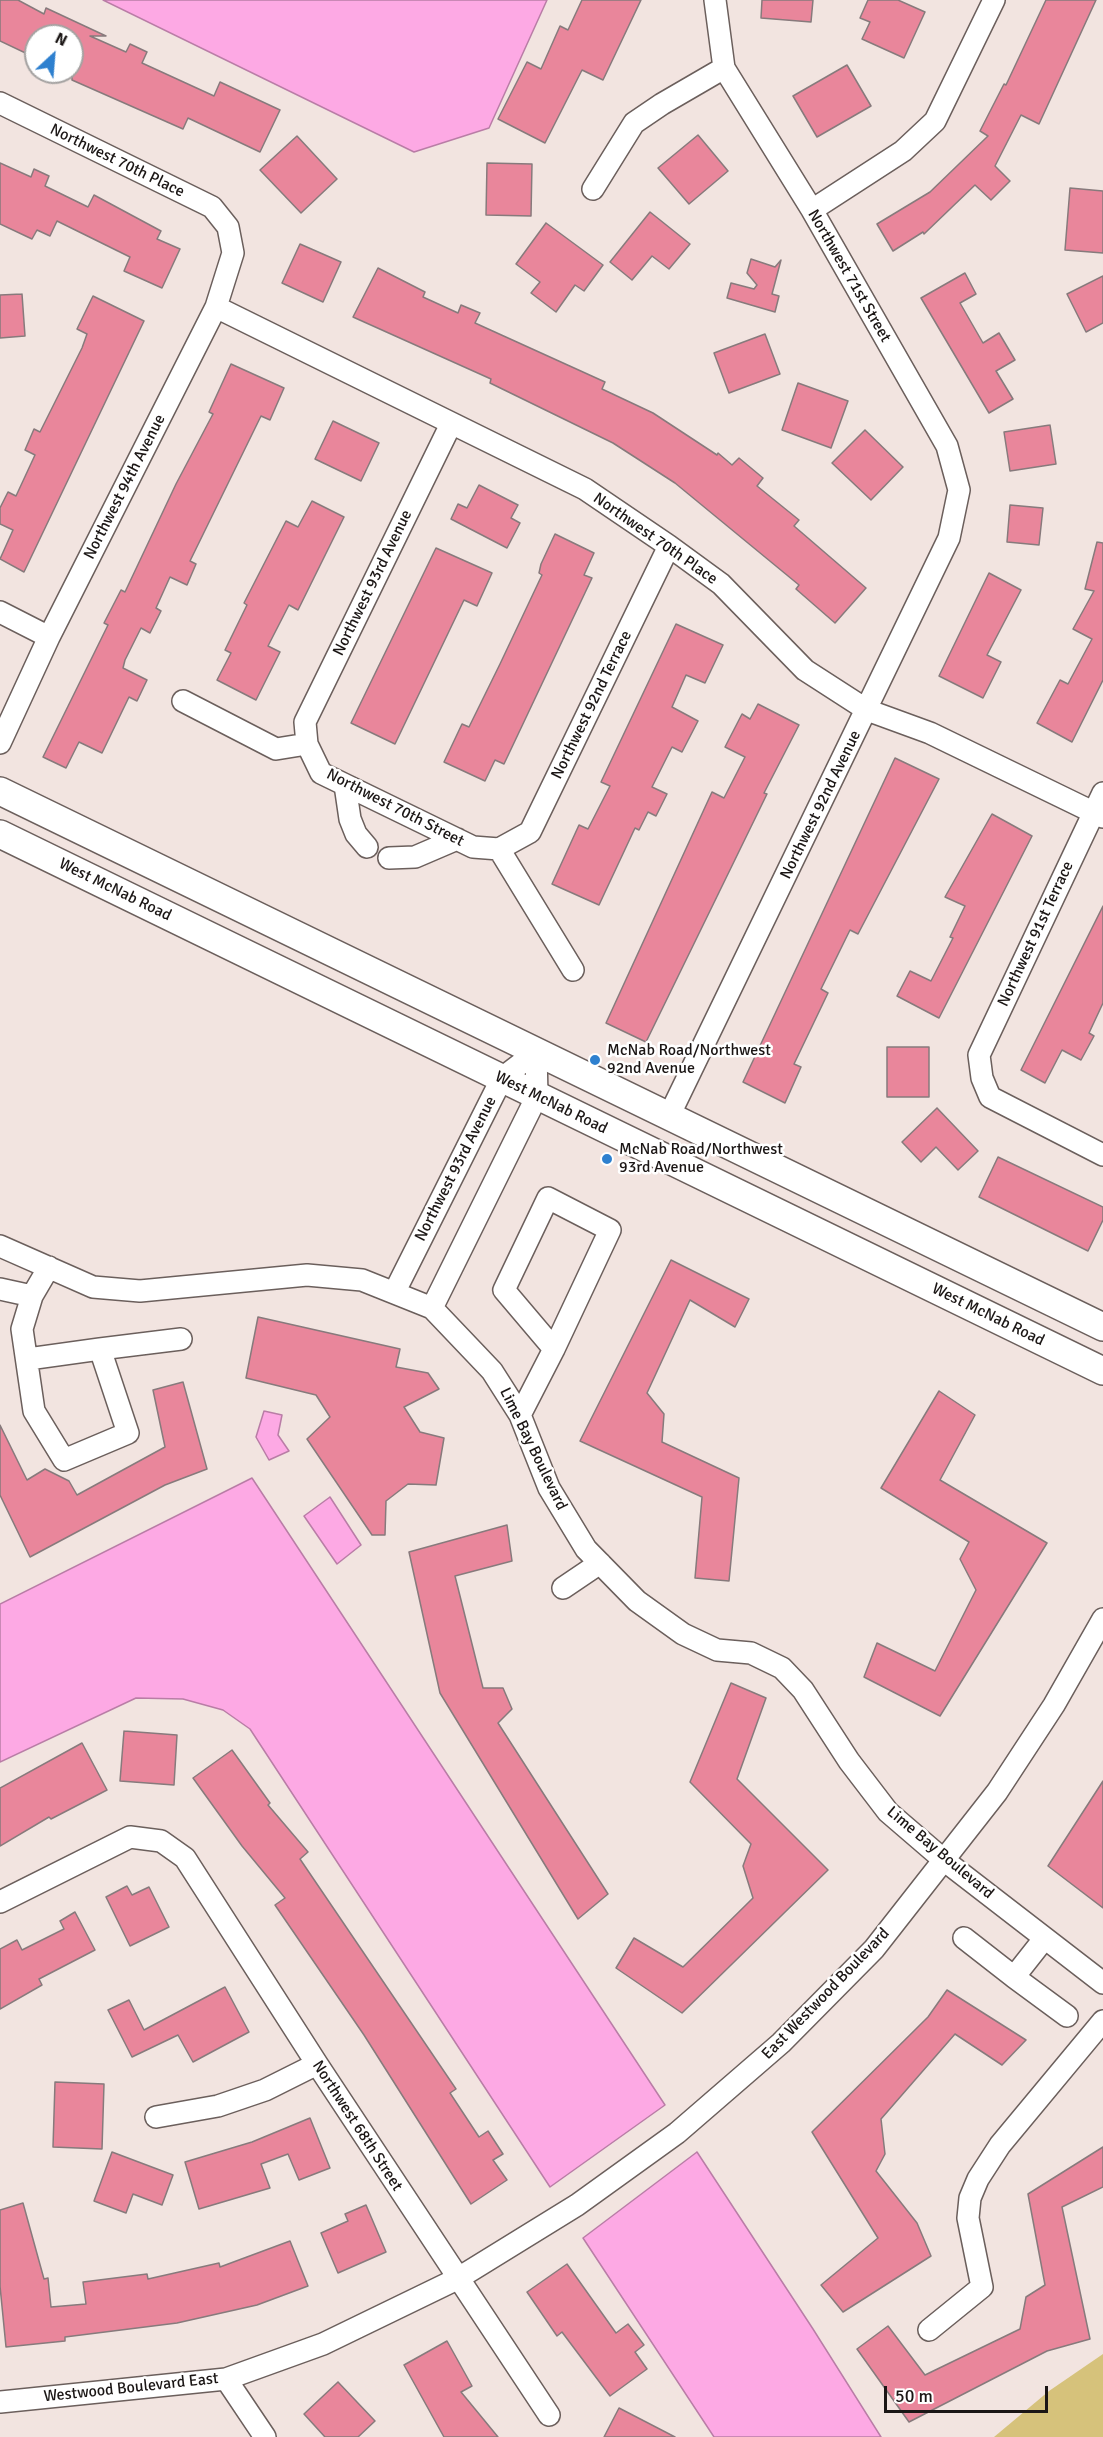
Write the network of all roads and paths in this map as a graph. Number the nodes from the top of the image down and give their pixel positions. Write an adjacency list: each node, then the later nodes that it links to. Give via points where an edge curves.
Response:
1 (716, 0): 3 (street)
2 (994, 0): 6 (street, via 935,121 903,151)
3 (724, 68): 5 (street, via 634,123); 6 (street, Northwest 71st Street)
4 (0, 103): 7 (street, Northwest 70th Place, via 212,207)
5 (593, 189)
6 (812, 210): 10 (street, Northwest 71st Street, via 947,446)
7 (228, 227): 8 (street, Northwest 94th Avenue, via 232,253)
8 (216, 307): 9 (street, Northwest 70th Place); 13 (street, Northwest 94th Avenue)
9 (451, 424): 11 (street, Northwest 70th Place, via 585,489); 17 (street, Northwest 93rd Avenue, via 305,723)
10 (959, 490): 15 (street, Northwest 92nd Avenue, via 949,538)
11 (669, 546): 15 (street, Northwest 70th Place, via 721,584 805,670); 25 (street, Northwest 92nd Terrace, via 530,832)
12 (0, 612): 13 (street)
13 (49, 636): 16 (street, Northwest 94th Avenue)
14 (183, 701): 17 (street, via 276,749)
15 (867, 710): 21 (street, Northwest 70th Place, via 930,733); 31 (street, Northwest 92nd Avenue)
16 (0, 743)
17 (307, 744): 18 (street, Northwest 70th Street, via 321,773)
18 (345, 785): 23 (street, Northwest 70th Street); 24 (street, via 350,819)
19 (0, 791): 28 (main road)
20 (1103, 793): 21 (street, Northwest 91st Terrace)
21 (1098, 816): 32 (street, Northwest 91st Terrace, via 979,1055 990,1097)
22 (0, 834): 29 (main road, West McNab Road)
23 (456, 839): 25 (street, Northwest 70th Street, via 473,847); 26 (street, via 415,857)
24 (367, 847)
25 (499, 849): 27 (street)
26 (389, 858)
27 (573, 970)
28 (536, 1052): 29 (street, Northwest 93rd Avenue); 30 (street); 31 (main road)
29 (502, 1078): 30 (main road, West McNab Road); 36 (street, Northwest 93rd Avenue)
30 (537, 1096): 38 (street); 44 (main road, West McNab Road)
31 (669, 1116): 39 (main road)
32 (1103, 1155)
33 (0, 1246): 34 (street, Lime Bay Boulevard)
34 (50, 1267): 36 (street, Lime Bay Boulevard, via 93,1287 140,1291 307,1275 362,1280); 37 (street)
35 (0, 1289): 37 (street)
36 (395, 1291): 38 (street, Lime Bay Boulevard)
37 (32, 1296): 43 (street, via 22,1329)
38 (432, 1308): 45 (street, Lime Bay Boulevard, via 492,1371)
39 (1103, 1327)
40 (182, 1339): 41 (street)
41 (100, 1349): 43 (street); 43 (street, via 128,1432 64,1460 34,1411)
42 (554, 1349): 42 (street, via 610,1230 548,1198 504,1290); 45 (street)
43 (27, 1359)
44 (1103, 1371)
45 (520, 1415): 46 (street, Lime Bay Boulevard, via 549,1488 586,1549)
46 (600, 1563): 47 (street); 49 (street, Lime Bay Boulevard, via 637,1601 683,1634 717,1650 751,1653 782,1668 803,1690 888,1812)
47 (563, 1588)
48 (1103, 1619): 49 (street, East Westwood Boulevard, via 1054,1706 998,1792)
49 (945, 1861): 52 (street, Lime Bay Boulevard); 59 (street, East Westwood Boulevard, via 874,1949 781,2043 686,2126 577,2205)
50 (0, 1902): 57 (street, Northwest 68th Street, via 130,1837 161,1841 184,1858)
51 (964, 1938): 53 (street)
52 (1044, 1939): 53 (street); 54 (street, Lime Bay Boulevard)
53 (1014, 1977): 55 (street)
54 (1103, 1983)
55 (1067, 2016)
56 (1103, 2021): 60 (street, via 1000,2145 978,2179 970,2198 968,2218 982,2287)
57 (317, 2064): 58 (street, via 265,2090 218,2106); 59 (street, Northwest 68th Street)
58 (156, 2116)
59 (457, 2279): 61 (street, Westwood Boulevard East, via 323,2344); 63 (street, Northwest 68th Street)
60 (928, 2330)
61 (226, 2379): 62 (street, Westwood Boulevard East); 64 (street)
62 (0, 2402)
63 (549, 2415)
64 (265, 2437)

